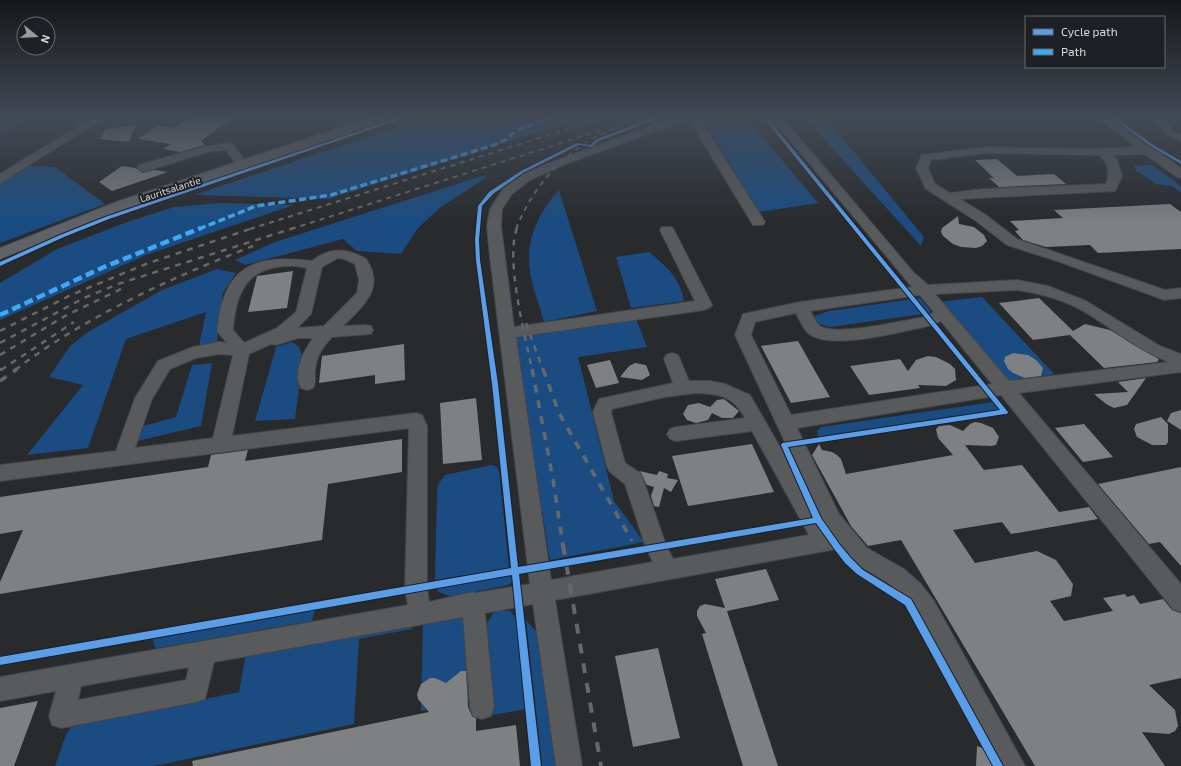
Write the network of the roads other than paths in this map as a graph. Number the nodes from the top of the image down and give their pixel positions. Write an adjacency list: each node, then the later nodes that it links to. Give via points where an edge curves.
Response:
1 (45, 152): 16 (street)
2 (198, 152): 14 (street)
3 (233, 152): 13 (street)
4 (282, 152): 13 (main road, Lauritsalantie)
5 (590, 152): 28 (street, via 526,177 507,192 496,210 494,226)
6 (714, 152): 18 (street)
7 (805, 152): 22 (street, via 909,276)
8 (971, 152): 17 (street, via 926,157 922,168 930,186)
9 (1088, 152): 10 (street)
10 (1103, 152): 11 (street); 17 (street, via 1111,160 1116,176 1110,188)
11 (1109, 152)
12 (1150, 152): 15 (street)
13 (242, 165): 20 (main road, Lauritsalantie, via 97,214)
14 (142, 168)
15 (1181, 174)
16 (0, 179)
17 (947, 197): 23 (street, via 981,218 1012,242 1164,295)
18 (758, 222)
19 (667, 230): 28 (street, via 704,305)
20 (0, 254)
21 (314, 265): 26 (street, via 335,254 349,254 361,262 366,278 365,293); 29 (street, via 303,314 283,332); 29 (street, via 293,262 269,263 249,272 236,285 227,310 225,330)
22 (924, 290): 24 (street); 25 (street); 31 (street, via 1017,285 1043,289 1081,304 1154,350)
23 (1181, 293)
24 (800, 308): 25 (street, via 813,329 822,334 845,336 929,321); 37 (street, via 748,318 743,335)
25 (943, 313): 35 (street)
26 (328, 330): 27 (street); 29 (street, via 297,334); 33 (street, via 312,349 306,371)
27 (365, 330)
28 (507, 333): 44 (street)
29 (242, 351): 39 (street); 40 (street, via 219,348 193,353 164,365 144,398)
30 (672, 359): 34 (street)
31 (1181, 360)
32 (1181, 366): 35 (street)
33 (307, 384)
34 (683, 388): 36 (street, via 711,387 726,390 744,400); 43 (street, via 605,404 602,412 617,467 633,479 656,548)
35 (1006, 388): 37 (street); 45 (street)
36 (758, 423): 38 (street); 42 (street, via 798,498)
37 (786, 423): 42 (street, via 832,520)
38 (676, 434)
39 (221, 445): 40 (street); 47 (street, via 416,420 416,588)
40 (123, 457): 41 (street)
41 (0, 473)
42 (835, 540): 43 (street); 53 (street, via 896,576 917,597)
43 (667, 569): 44 (street)
44 (542, 591): 46 (street); 52 (street)
45 (1181, 601)
46 (473, 603): 47 (street); 51 (street)
47 (420, 613): 48 (street)
48 (204, 652): 49 (street); 49 (street, via 196,690 61,716)
49 (72, 676): 50 (street)
50 (0, 688)
51 (482, 707)
52 (569, 766)
53 (1012, 766)

